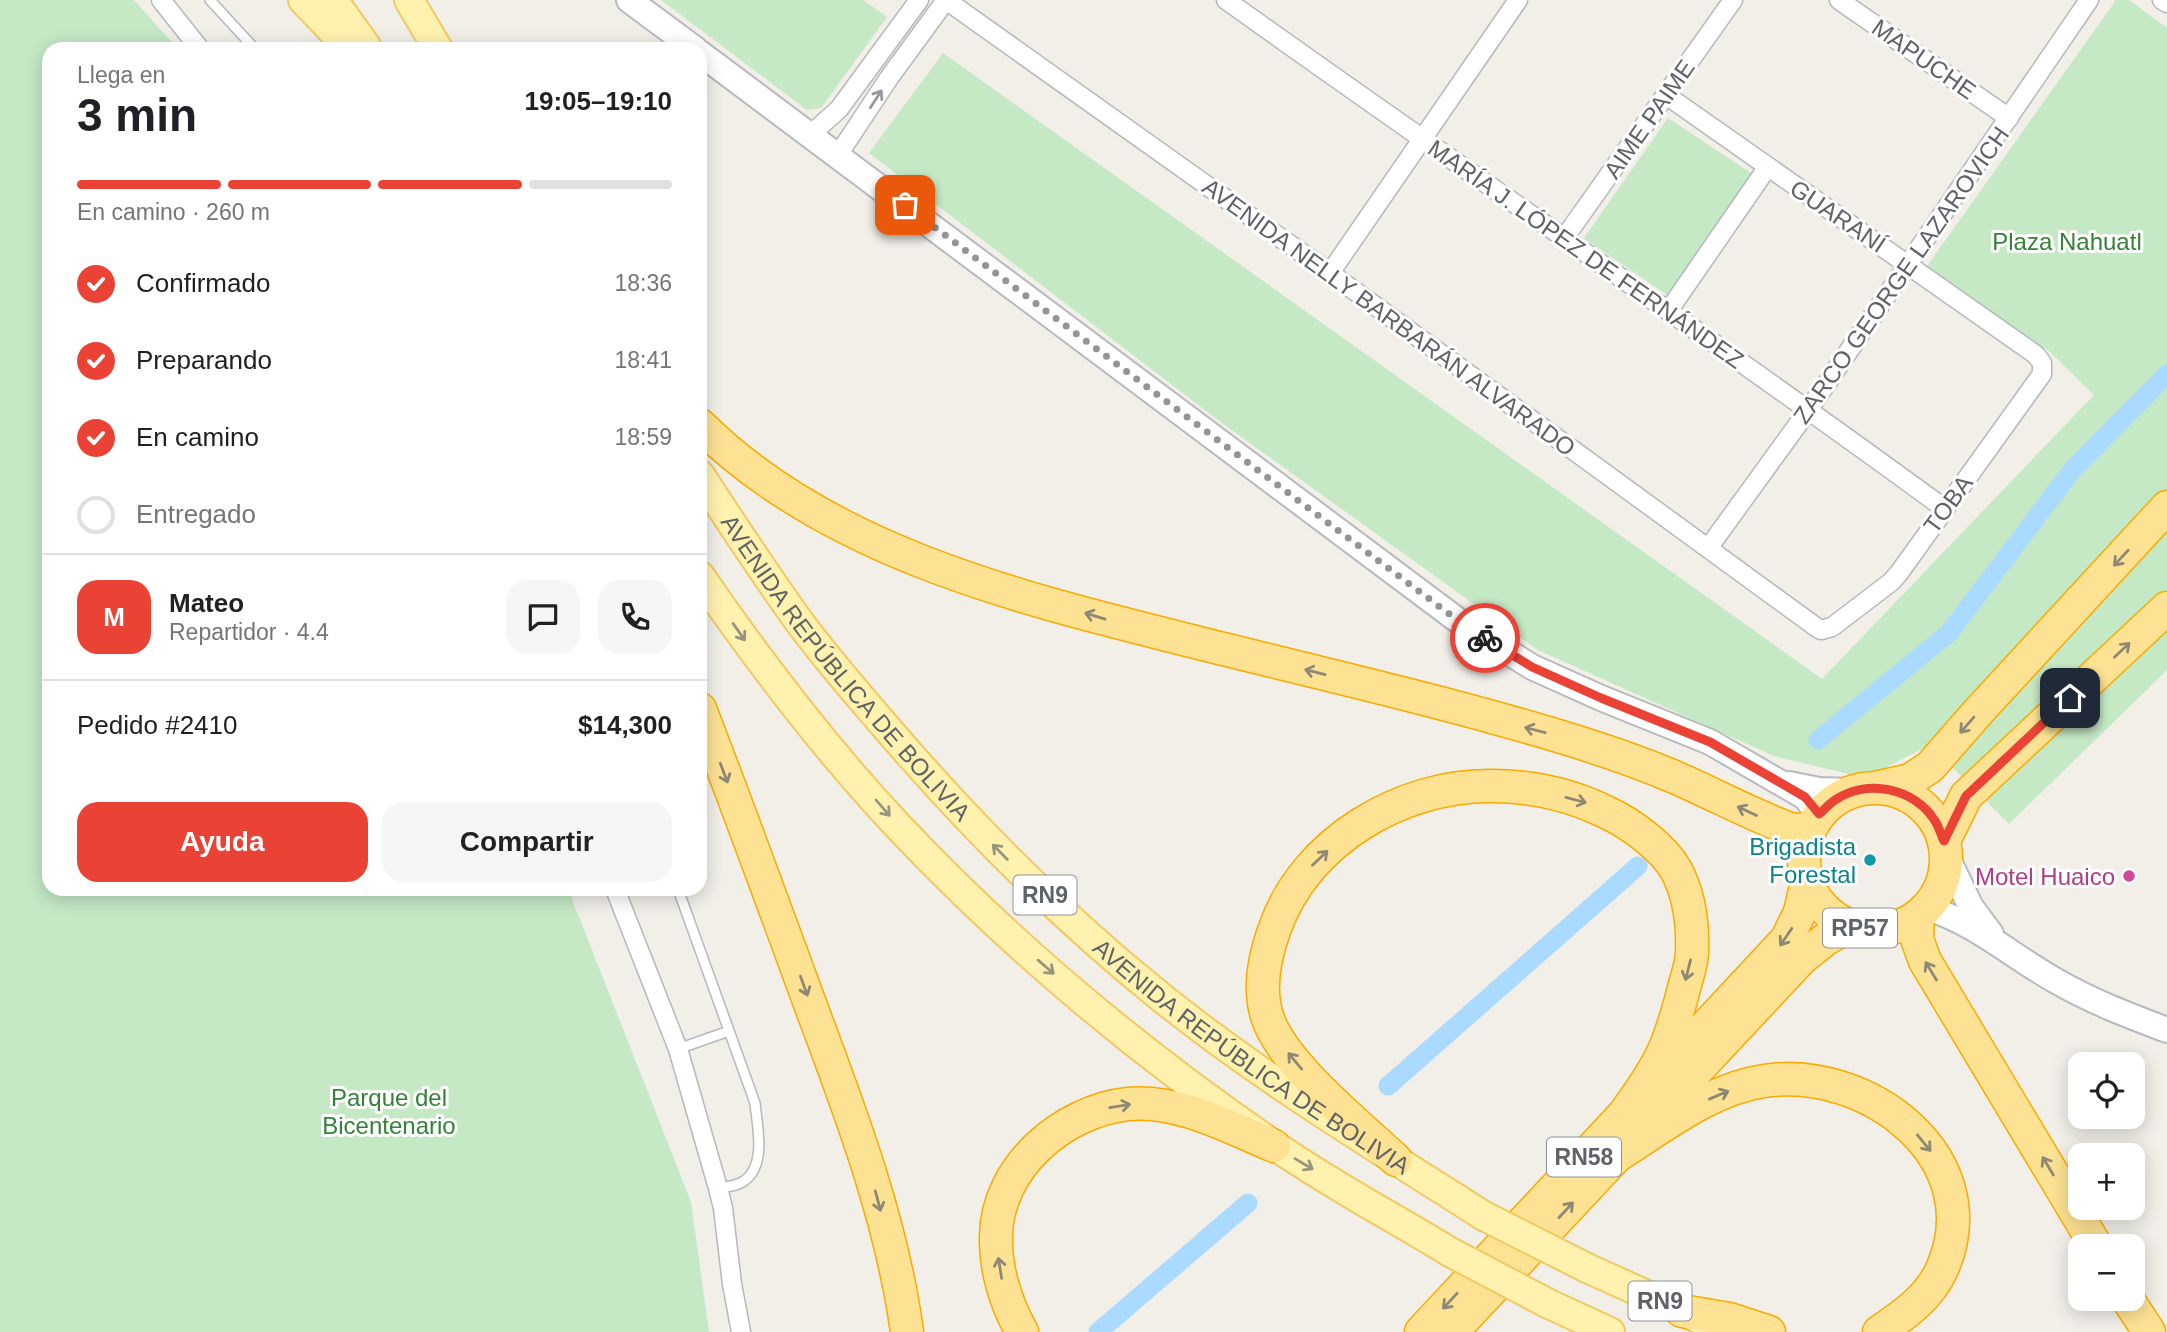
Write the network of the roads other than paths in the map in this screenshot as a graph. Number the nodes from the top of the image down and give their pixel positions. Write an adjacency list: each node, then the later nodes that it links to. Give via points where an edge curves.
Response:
1 (160, 0): 16 (street)
2 (210, 0): 17 (lane)
3 (303, 0): 18 (main road)
4 (333, 0): 19 (main road)
5 (410, 0): 20 (main road)
6 (629, 0): 21 (street)
7 (919, 0): 25 (street, via 839,109)
8 (946, 0): 27 (street, one-way to 8); 31 (street, AVENIDA NELLY BARBARÁN ALVARADO)
9 (1226, 0): 26 (street, MARÍA J. LÓPEZ DE FERNÁNDEZ)
10 (1518, 0): 26 (street)
11 (1733, 0): 23 (street, AIME PAIME)
12 (1839, 0): 24 (street, MAPUCHE)
13 (2090, 0): 24 (street, ZARCO GEORGE LAZAROVICH)
14 (2162, 0): 15 (street)
15 (2167, 4)
16 (194, 42)
17 (248, 42)
18 (343, 42)
19 (363, 42)
20 (434, 42)
21 (686, 42)
22 (707, 58): 25 (street)
23 (1666, 95): 28 (street, GUARANÍ); 29 (street, AIME PAIME)
24 (2009, 118): 30 (street, ZARCO GEORGE LAZAROVICH)
25 (810, 135): 27 (street)
26 (1422, 139): 29 (street, MARÍA J. LÓPEZ DE FERNÁNDEZ); 31 (street)
27 (838, 155): 44 (street, via 1460,622 1532,667 1710,742)
28 (1767, 168): 30 (street, GUARANÍ); 32 (street)
29 (1565, 237): 32 (street, MARÍA J. LÓPEZ DE FERNÁNDEZ)
30 (1909, 265): 33 (street, GUARANÍ); 34 (street, ZARCO GEORGE LAZAROVICH)
31 (1330, 273): 39 (street, AVENIDA NELLY BARBARÁN ALVARADO)
32 (1669, 310): 34 (street, MARÍA J. LÓPEZ DE FERNÁNDEZ)
33 (2042, 363): 38 (street, TOBA, via 2042,374)
34 (1808, 409): 38 (street, MARÍA J. LÓPEZ DE FERNÁNDEZ); 39 (street, ZARCO GEORGE LAZAROVICH)
35 (707, 432): 46 (highway, one-way to 35, via 1802,830 1790,830 1643,765 1554,735 1105,619 913,559 825,516 755,474)
36 (707, 485): 61 (main road, AVENIDA REPÚBLICA DE BOLIVIA / RN9, one-way to 36, via 1255,1067 1162,998 1016,868 922,770 849,684 799,621)
37 (2167, 507): 45 (highway, one-way to 45, via 1930,767 1910,780)
38 (1945, 509): 42 (street, TOBA, via 1891,582)
39 (1709, 547): 42 (street, AVENIDA NELLY BARBARÁN ALVARADO, via 1821,630)
40 (707, 586): 59 (main road, AVENIDA REPÚBLICA DE BOLIVIA / RN9, one-way to 59, via 752,652 815,730 895,823 962,890 1124,1035)
41 (2167, 608): 47 (highway, RP57, one-way to 41, via 1966,796)
42 (1832, 627)
43 (707, 728): 67 (highway, one-way to 67, via 850,1111 877,1195)
44 (1784, 783): 45 (street, via 1819,790); 46 (street, via 1805,797)
45 (1866, 789): 46 (highway, via 1835,800); 47 (highway, via 1901,792 1920,804 1935,821)
46 (1815, 821): 48 (highway, RP57, via 1805,845)
47 (1945, 848): 51 (highway, RP57, via 1942,880); 53 (street, via 1971,907)
48 (1807, 882): 52 (highway, RP57, via 1823,909); 54 (highway, RN58, one-way to 54, via 1800,912)
49 (618, 896): 57 (street)
50 (681, 896): 56 (lane)
51 (1922, 912): 52 (highway, RP57, via 1896,927 1872,930); 53 (street, via 1950,915); 63 (highway, one-way to 51, via 1925,961 1917,939)
52 (1849, 926): 54 (highway, RN58)
53 (2005, 950): 55 (street, via 2087,998)
54 (1755, 992): 58 (highway, RN58); 60 (highway, RN58)
55 (2167, 1030)
56 (729, 1031): 57 (lane); 62 (lane, via 755,1103 759,1138 757,1162 746,1180)
57 (678, 1049): 62 (street)
58 (1620, 1120): 61 (highway, one-way to 58, via 1290,1056 1267,1015 1262,984 1281,911 1301,876 1339,839 1373,817 1410,800 1450,791 1490,786 1544,791 1587,802 1653,843 1675,869 1690,915 1692,955 1664,1049); 69 (highway, RN58, one-way to 69)
59 (1275, 1146): 68 (highway, one-way to 59, via 1000,1271 996,1235 1000,1206 1015,1174 1061,1127 1089,1112 1128,1104 1162,1105); 71 (main road, AVENIDA REPÚBLICA DE BOLIVIA / RN9, one-way to 71, bridge, via 1450,1252)
60 (1618, 1155): 70 (highway, RN58, one-way to 60); 74 (highway, one-way to 74, via 1707,1100 1764,1081 1798,1079 1840,1086 1887,1109 1928,1146 1942,1170 1950,1191 1952,1241 1941,1271 1915,1307)
61 (1396, 1160): 64 (main road, AVENIDA REPÚBLICA DE BOLIVIA / RN9, bridge, via 1484,1216)
62 (718, 1188): 66 (street)
63 (2089, 1234)
64 (1682, 1311): 72 (main road, AVENIDA REPÚBLICA DE BOLIVIA / RN9); 73 (highway)
65 (2135, 1311): 75 (highway)
66 (741, 1332)
67 (907, 1332)
68 (1022, 1332)
69 (1421, 1332)
70 (1452, 1332)
71 (1610, 1332)
72 (1734, 1332)
73 (1769, 1332)
74 (1880, 1332)
75 (2149, 1332)

